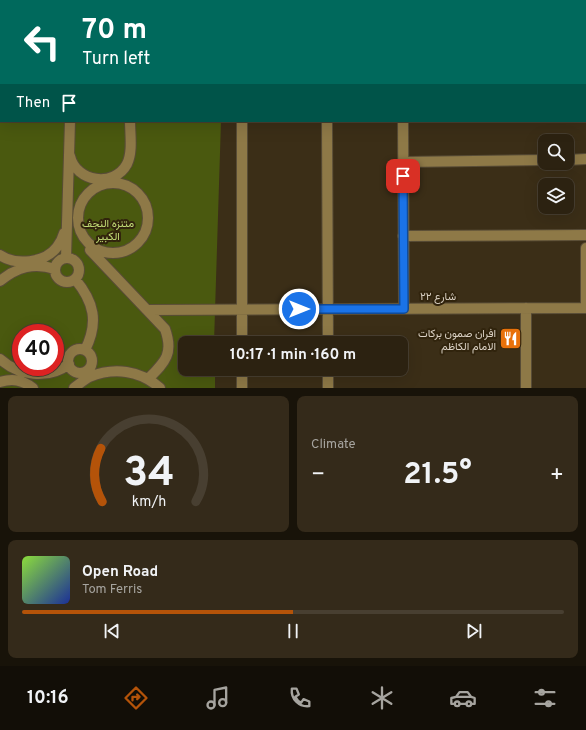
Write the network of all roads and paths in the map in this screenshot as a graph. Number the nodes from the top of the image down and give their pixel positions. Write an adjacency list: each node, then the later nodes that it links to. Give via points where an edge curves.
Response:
1 (70, 122): 6 (street)
2 (130, 122): 11 (street, via 128,162 123,170)
3 (242, 122): 25 (street)
4 (327, 122): 26 (street)
5 (403, 122): 10 (street)
6 (69, 151): 11 (street, via 77,171); 12 (street)
7 (538, 160): 10 (street)
8 (574, 160): 9 (street)
9 (586, 160)
10 (403, 162): 14 (street)
11 (106, 181): 15 (street, via 86,194 77,216 79,228); 15 (street, via 129,186 138,193 147,208 148,225 144,236 127,250 116,253)
12 (67, 215): 17 (street, via 64,234 57,247 46,256 31,261 17,261); 18 (street)
13 (586, 235): 14 (street)
14 (404, 236): 27 (street)
15 (91, 248): 19 (street); 28 (street)
16 (586, 248): 24 (street)
17 (0, 255)
18 (66, 258): 19 (street); 20 (street, via 59,262)
19 (76, 263): 21 (street, via 79,274)
20 (55, 269): 21 (street, via 57,276 63,281 71,282); 22 (street, via 28,266 10,273)
21 (75, 279): 31 (street, via 87,295 93,312 92,330)
22 (0, 281)
23 (526, 308): 24 (street, شارع ٢٢); 27 (street, شارع ٢٢); 44 (street)
24 (586, 308)
25 (242, 309): 26 (street, شارع ٢٢); 28 (street, شارع ٢٢); 29 (street)
26 (327, 309): 27 (street, شارع ٢٢); 30 (street)
27 (404, 309)
28 (147, 310): 37 (street, via 165,329 170,347 161,366)
29 (242, 336)
30 (328, 336)
31 (85, 350): 33 (street, via 73,352 68,358); 34 (street, via 92,359 92,367)
32 (0, 359): 33 (street, via 25,374 44,375 61,370)
33 (69, 364): 34 (street, via 74,372)
34 (87, 375): 37 (street, via 109,371 131,372); 40 (street)
35 (242, 376): 42 (street)
36 (328, 376): 43 (street)
37 (148, 379): 41 (street)
38 (0, 382): 39 (street, via 9,379 19,380)
39 (33, 388)
40 (74, 388)
41 (160, 388)
42 (242, 388)
43 (328, 388)
44 (526, 388)

